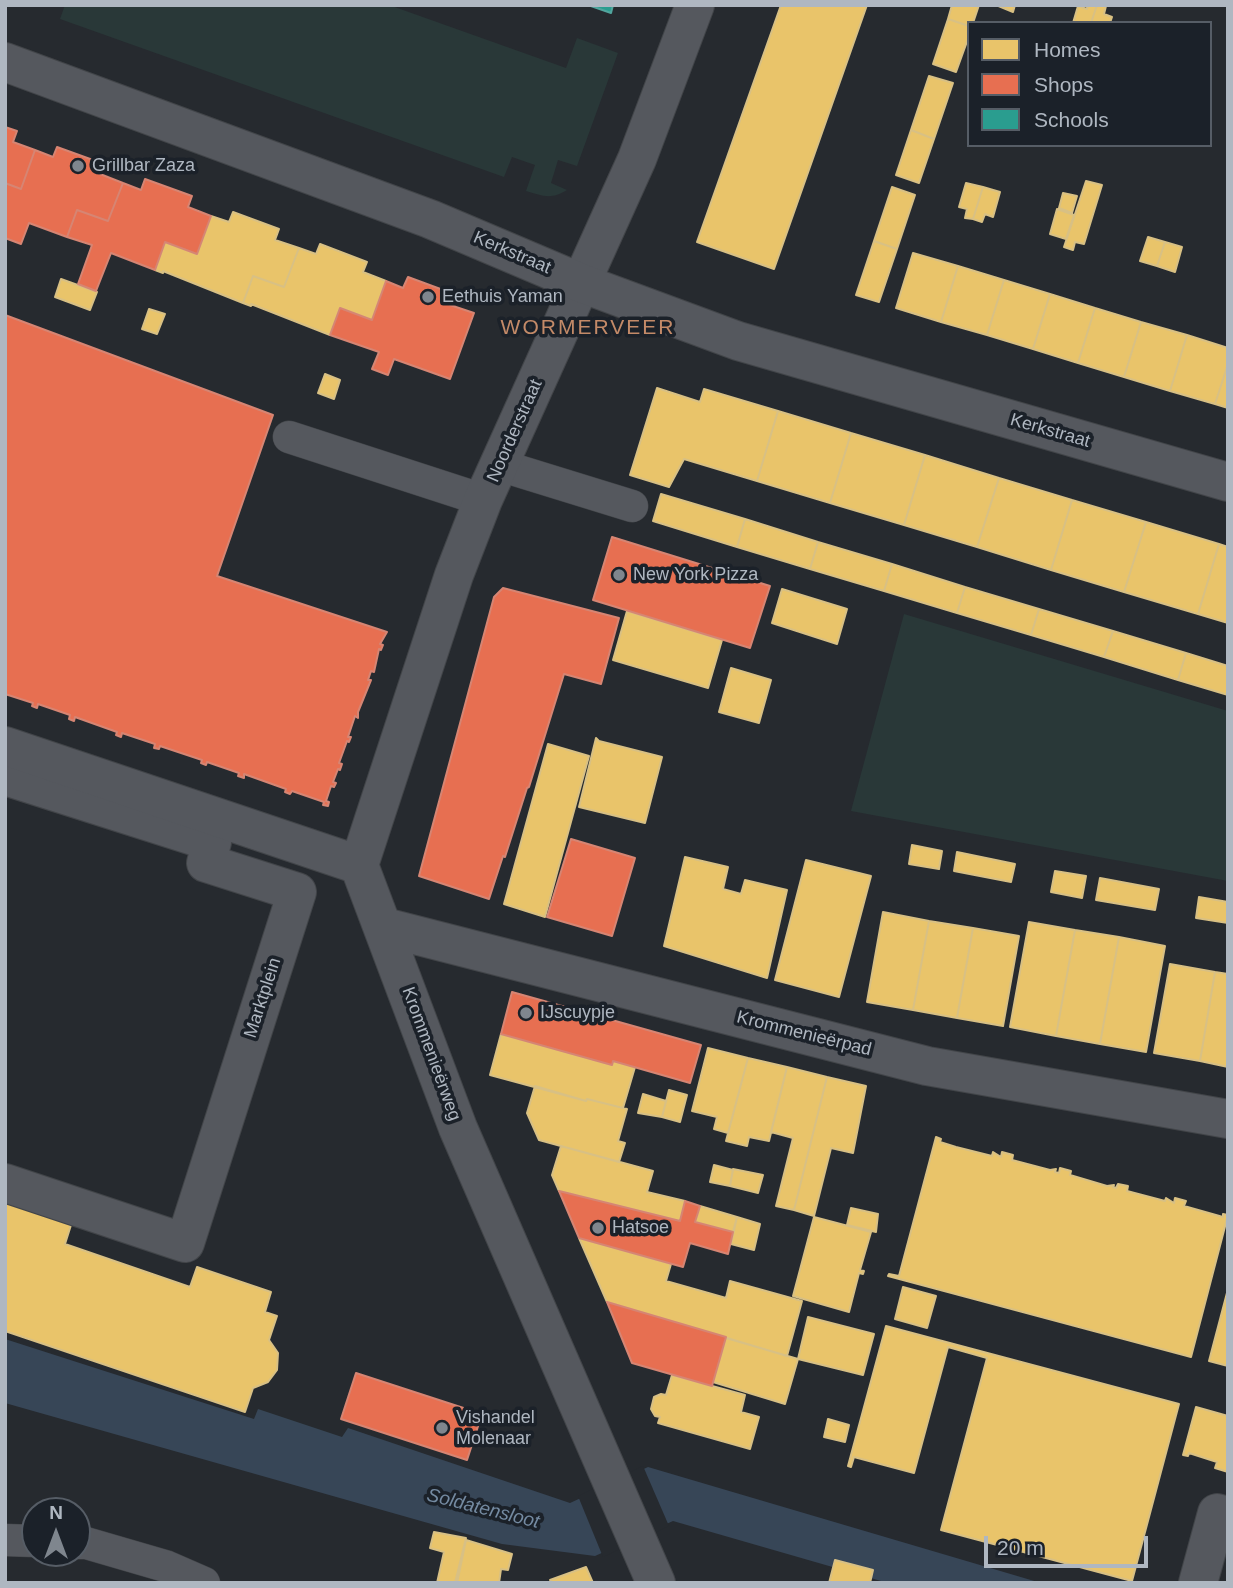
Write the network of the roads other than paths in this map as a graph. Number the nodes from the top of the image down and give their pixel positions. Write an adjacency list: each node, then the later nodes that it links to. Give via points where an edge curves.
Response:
1 (695, 5): 3 (street, Noorderstraat, via 638,159)
2 (5, 62): 3 (street, Kerkstraat, via 430,219)
3 (581, 283): 5 (street, Noorderstraat); 6 (street, Kerkstraat, via 738,341)
4 (289, 437): 7 (lane)
5 (499, 465): 7 (street, Noorderstraat); 8 (lane)
6 (1228, 482)
7 (483, 500): 11 (street, Noorderstraat)
8 (632, 506)
9 (5, 746): 11 (street)
10 (5, 776): 14 (street, Marktplein, via 212,842 206,863 297,892 185,1243)
11 (359, 865): 12 (street, Krommenieërweg)
12 (384, 927): 13 (street, Krommenieërpad, via 927,1066); 17 (street, Krommenieërweg, via 458,1128)
13 (1228, 1119)
14 (5, 1184)
15 (1228, 1516): 19 (street, via 1217,1513)
16 (91, 1545): 18 (lane, via 165,1566)
17 (651, 1571)
18 (204, 1583)
19 (1198, 1583)

